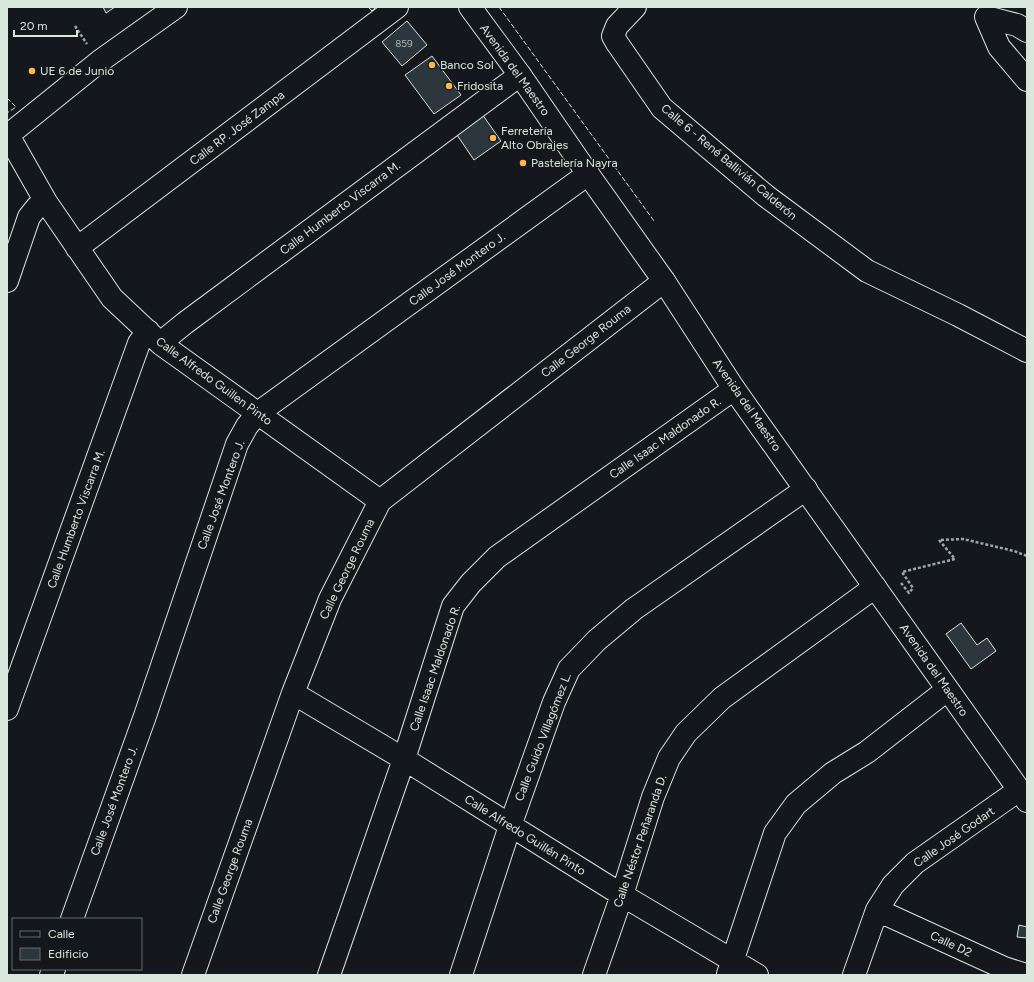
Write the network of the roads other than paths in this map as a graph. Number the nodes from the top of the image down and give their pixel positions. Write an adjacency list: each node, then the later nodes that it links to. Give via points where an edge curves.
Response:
1 (176, 7): 8 (street, via 100,60)
2 (396, 7): 11 (street, Calle RP. José Zampa)
3 (470, 7): 6 (street, Avenida del Maestro)
4 (636, 7): 15 (street, Calle 6 - René Ballivián Calderón, via 617,26 613,36 662,108 766,196 867,271)
5 (1027, 30): 7 (street, via 986,17 999,47)
6 (520, 75): 9 (street, Avenida del Maestro); 14 (street, Calle Humberto Viscarra M., via 169,336)
7 (1027, 80)
8 (7, 137): 10 (street, Calle Alfredo Guillen Pinto)
9 (588, 174): 13 (street, Avenida del Maestro); 17 (street, Calle José Montero J.)
10 (46, 202): 11 (street, Calle Alfredo Guillen Pinto); 12 (street, via 37,207 29,217)
11 (77, 248): 14 (street, Calle Alfredo Guillen Pinto, via 112,298)
12 (7, 281)
13 (664, 281): 16 (street, Avenida del Maestro); 19 (street, Calle George Rouma)
14 (154, 338): 17 (street, Calle Alfredo Guillen Pinto); 23 (street, Calle Humberto Viscarra M., via 139,343)
15 (1027, 350)
16 (734, 389): 18 (street, Avenida del Maestro); 24 (street, Calle Isaac Maldonado R., via 497,557 471,583 453,606)
17 (258, 413): 19 (street, Calle Alfredo Guillen Pinto); 29 (street, Calle José Montero J., via 237,444 145,716)
18 (806, 489): 20 (street, Avenida del Maestro); 26 (street, Calle Guido Villagómez L., via 634,609 597,640 569,669 554,702)
19 (380, 501): 22 (street, Calle George Rouma, via 330,599)
20 (875, 586): 21 (street, Avenida del Maestro); 27 (street, Calle Néstor Peñaranda D., via 722,698 686,733 669,758 653,797)
21 (947, 690): 25 (street, Avenida del Maestro); 30 (street, via 867,752 833,773 796,804 775,833)
22 (293, 694): 24 (street, Calle Alfredo Guillén Pinto); 31 (street, Calle George Rouma)
23 (7, 708)
24 (404, 759): 26 (street, Calle Alfredo Guillén Pinto); 32 (street, Calle Isaac Maldonado R.)
25 (1023, 796): 28 (street, Calle José Godart, via 915,862 893,884)
26 (510, 826): 27 (street, Calle Alfredo Guillén Pinto); 33 (street, Calle Guido Villagómez L.)
27 (622, 895): 30 (street, Calle Alfredo Guillén Pinto); 34 (street, Calle Néstor Peñaranda D.)
28 (877, 910): 36 (street, Calle José Godart); 37 (street, Calle D2, via 1004,968)
29 (72, 918)
30 (730, 968): 35 (street, Calle Alfredo Guillén Pinto)
31 (193, 975)
32 (329, 975)
33 (461, 975)
34 (594, 975)
35 (757, 975)
36 (854, 975)
37 (1026, 975)

